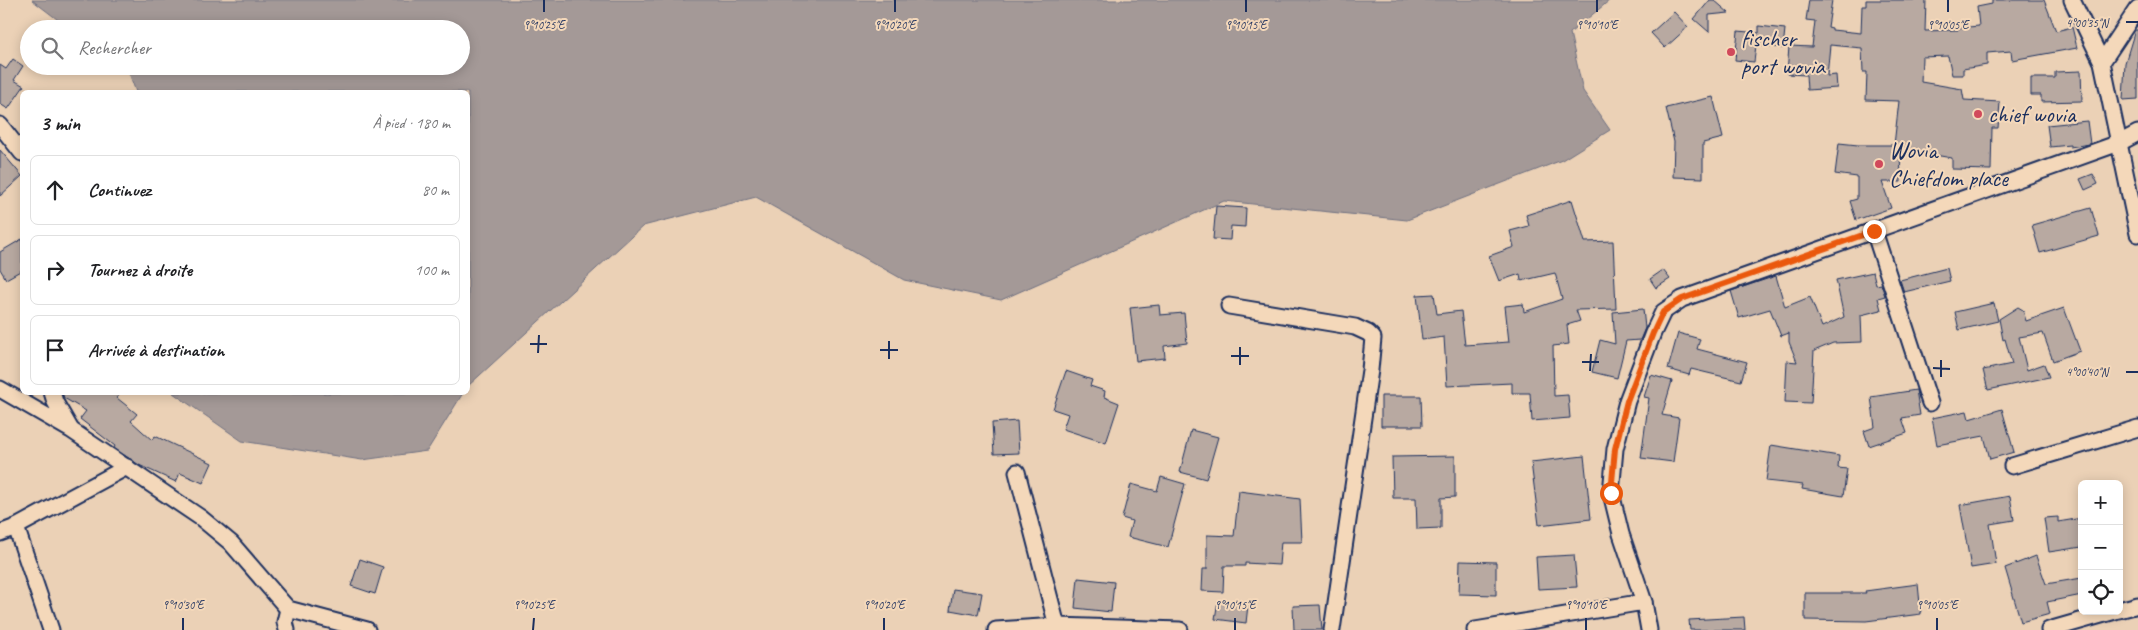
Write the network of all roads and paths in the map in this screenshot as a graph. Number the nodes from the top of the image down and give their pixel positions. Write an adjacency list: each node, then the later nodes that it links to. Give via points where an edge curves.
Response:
1 (2072, 0): 3 (street)
2 (2138, 8): 3 (street)
3 (2102, 62): 6 (street)
4 (0, 124): 7 (street)
5 (2138, 133): 6 (street)
6 (2119, 143): 8 (street); 9 (street)
7 (20, 150)
8 (1874, 231): 13 (street); 21 (street, via 1682,299 1663,312 1627,401 1615,449 1611,493)
9 (2138, 234)
10 (1229, 306): 32 (street, via 1355,327 1373,338)
11 (0, 389): 15 (street)
12 (53, 395): 15 (street)
13 (1930, 403)
14 (2138, 428): 16 (street)
15 (71, 430): 17 (street)
16 (2012, 466)
17 (127, 467): 19 (street); 23 (street, via 201,518 230,543)
18 (1017, 472): 26 (street)
19 (16, 527): 20 (street); 27 (street)
20 (0, 532)
21 (1644, 602): 33 (street); 34 (street)
22 (2138, 605): 24 (street)
23 (288, 609): 28 (street); 29 (street)
24 (2123, 609)
25 (2101, 615): 35 (street)
26 (1057, 626): 30 (street); 31 (street)
27 (51, 630)
28 (287, 630)
29 (367, 630)
30 (996, 630)
31 (1180, 630)
32 (1332, 630)
33 (1474, 630)
34 (1649, 630)
35 (2049, 630)

